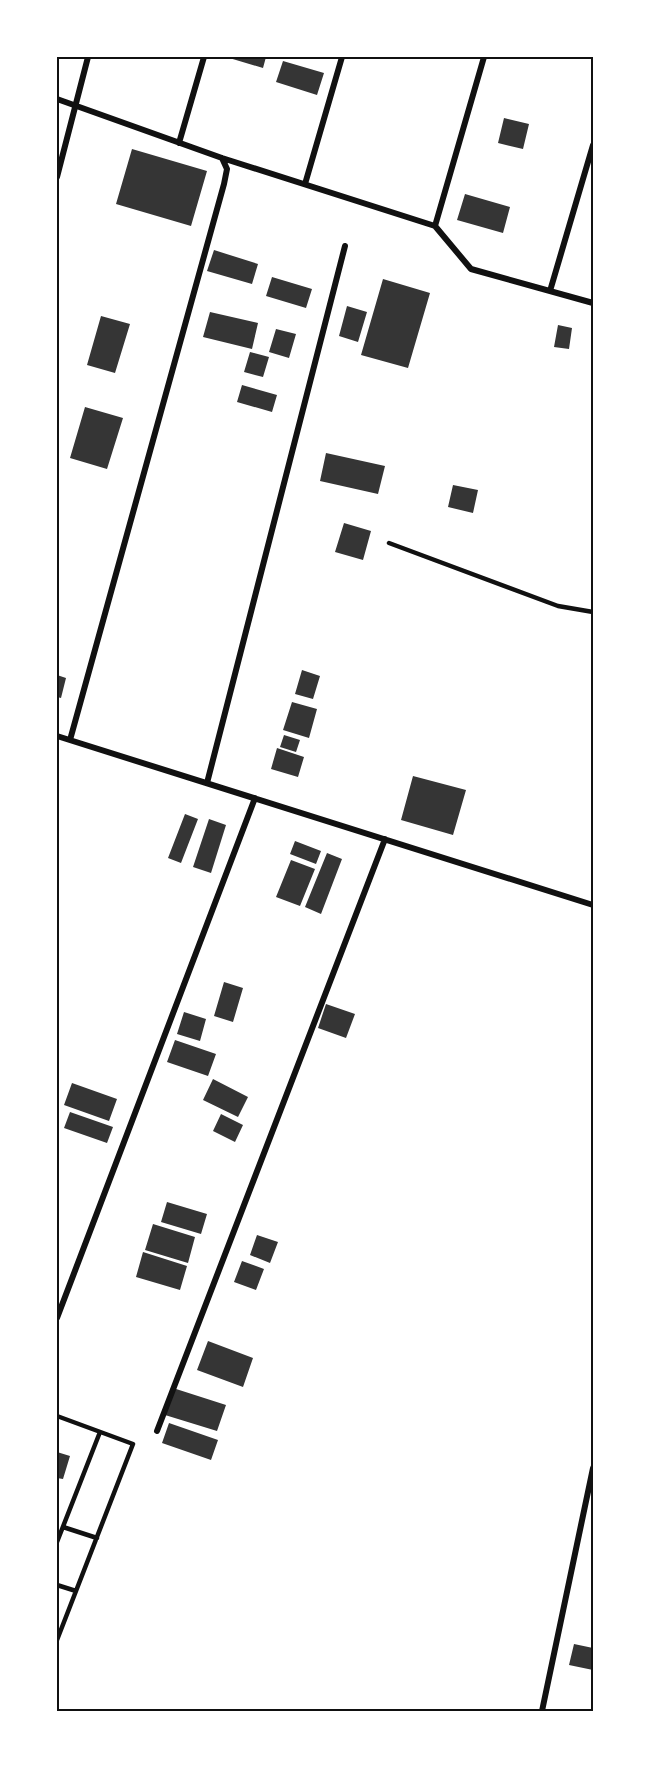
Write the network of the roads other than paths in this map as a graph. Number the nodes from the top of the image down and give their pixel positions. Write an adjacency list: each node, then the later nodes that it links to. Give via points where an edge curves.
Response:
1 (88, 57): 6 (street)
2 (204, 57): 7 (street)
3 (342, 57): 11 (street)
4 (484, 57): 12 (street)
5 (57, 99): 6 (street)
6 (75, 105): 7 (street); 10 (street)
7 (179, 143): 9 (street)
8 (593, 145): 14 (street)
9 (222, 158): 11 (street); 19 (street, via 227,169 224,184)
10 (57, 177)
11 (305, 184): 12 (street)
12 (435, 226): 14 (street, via 471,269)
13 (345, 246): 20 (street)
14 (550, 291): 15 (street)
15 (593, 303)
16 (388, 543): 17 (lane, via 558,606)
17 (593, 612)
18 (57, 736): 19 (street)
19 (70, 740): 20 (street)
20 (207, 783): 21 (street)
21 (255, 798): 22 (street); 24 (street)
22 (385, 839): 23 (street); 26 (street)
23 (593, 905)
24 (57, 1318)
25 (57, 1416): 27 (lane)
26 (158, 1431)
27 (100, 1432): 29 (lane); 30 (lane, via 133,1444)
28 (593, 1468): 35 (street)
29 (63, 1527): 30 (lane); 31 (lane)
30 (97, 1538): 33 (lane)
31 (57, 1542)
32 (57, 1585): 33 (lane)
33 (76, 1591): 34 (lane)
34 (57, 1640)
35 (542, 1711)

